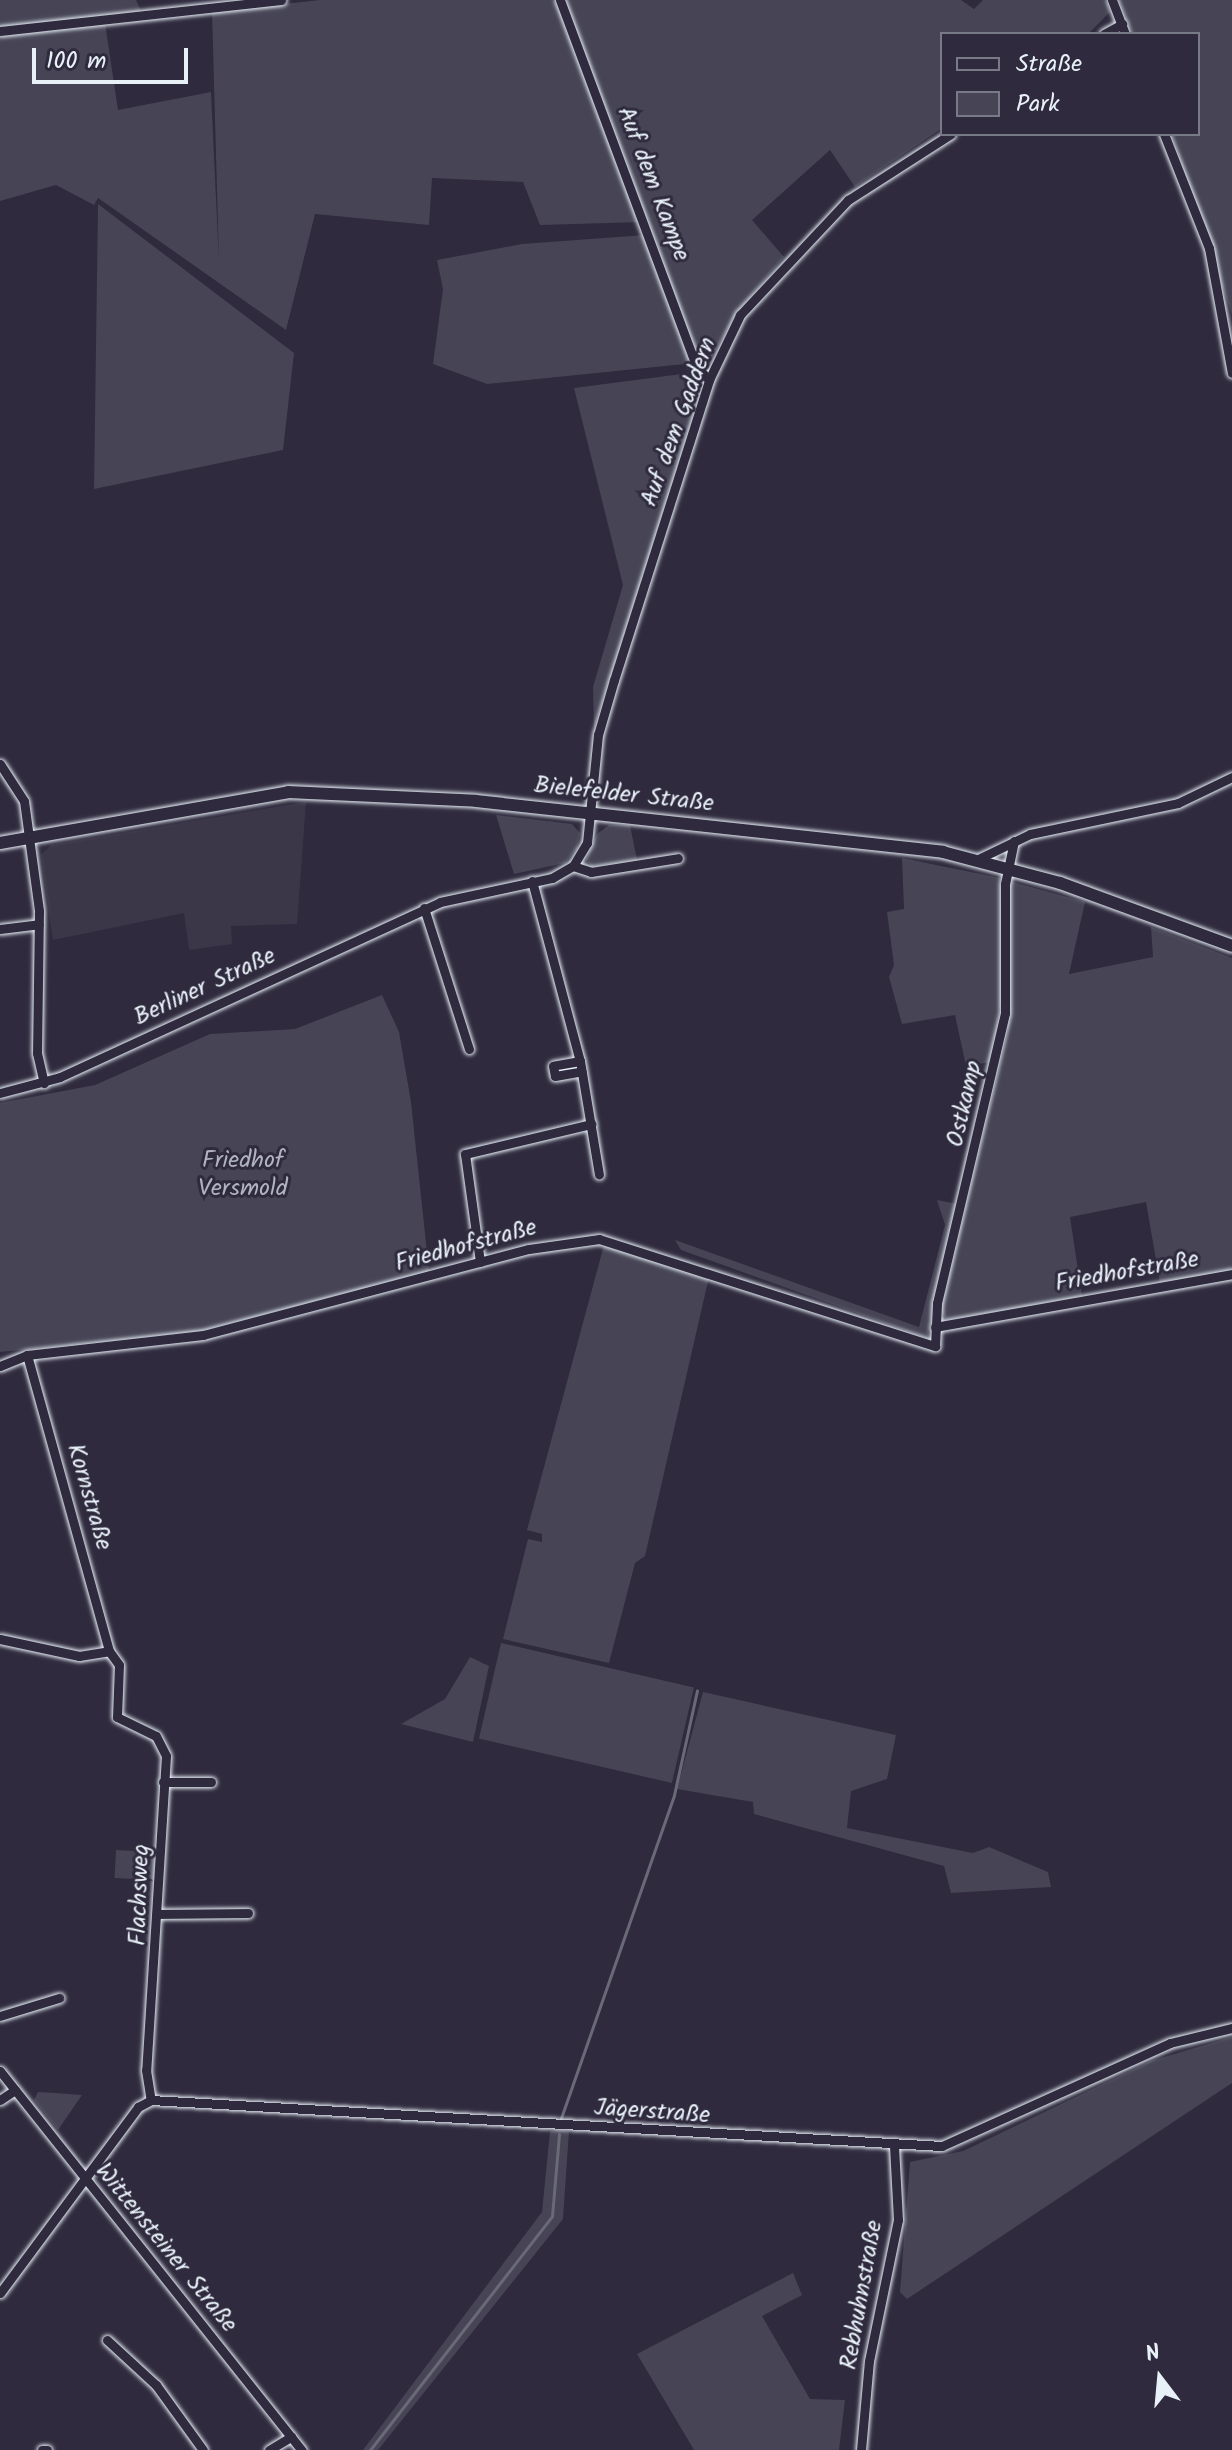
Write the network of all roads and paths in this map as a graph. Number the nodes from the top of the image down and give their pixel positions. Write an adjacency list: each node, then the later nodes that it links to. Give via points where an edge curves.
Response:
1 (281, 0): 5 (street)
2 (560, 0): 9 (street, Auf dem Kampe, via 696,366)
3 (1112, 0): 4 (street)
4 (1124, 29)
5 (0, 31)
6 (948, 136): 9 (street, Auf dem Gaddern, via 848,200 800,244 740,315)
7 (1165, 136): 8 (street, via 1209,248)
8 (1232, 373)
9 (709, 380): 12 (street, Auf dem Gaddern, via 598,735)
10 (0, 764): 13 (street, via 20,789)
11 (1232, 777): 14 (street, via 1178,803)
12 (591, 814): 13 (main road, Bielefelder Straße, via 303,792); 17 (main road, Bielefelder Straße); 18 (street)
13 (28, 836): 15 (main road, Bielefelder Straße); 22 (street)
14 (1014, 841): 17 (street); 19 (street, Ostkamp)
15 (0, 843)
16 (678, 858): 18 (street, Berliner Straße, via 591,872)
17 (976, 860): 19 (main road, Bielefelder Straße)
18 (573, 866): 20 (street, Berliner Straße)
19 (1008, 867): 24 (main road, Bielefelder Straße); 32 (street, Ostkamp, via 1005,1013)
20 (532, 881): 21 (street, Berliner Straße); 28 (street)
21 (424, 908): 25 (street); 26 (street, Berliner Straße)
22 (39, 924): 23 (street); 26 (street, via 37,1053)
23 (0, 929)
24 (1232, 946)
25 (469, 1049)
26 (44, 1083): 27 (street, Berliner Straße)
27 (0, 1093)
28 (591, 1124): 29 (street); 30 (street, via 465,1154)
29 (599, 1174)
30 (480, 1262): 33 (street, Friedhofstraße, via 570,1241 623,1243); 34 (street, Friedhofstraße, via 203,1335)
31 (1232, 1274): 32 (street, Friedhofstraße)
32 (935, 1327): 33 (street, Ostkamp)
33 (935, 1346)
34 (27, 1355): 35 (street, Friedhofstraße); 37 (street, Kornstraße)
35 (0, 1366)
36 (0, 1639): 37 (street, via 79,1656)
37 (109, 1651): 38 (street, Flachsweg, via 119,1665 117,1717 156,1736 166,1756)
38 (163, 1782): 39 (street); 41 (street, Flachsweg)
39 (211, 1782)
40 (248, 1913): 41 (street)
41 (158, 1914): 48 (street, Flachsweg, via 146,2070)
42 (59, 1998): 43 (street)
43 (0, 2016)
44 (1232, 2028): 49 (street, Jägerstraße, via 1170,2043 974,2137)
45 (0, 2071): 46 (street, Wittensteiner Straße)
46 (15, 2090): 47 (street); 50 (street, Wittensteiner Straße)
47 (0, 2100)
48 (151, 2100): 49 (street, Jägerstraße); 50 (street, via 138,2107)
49 (894, 2146): 57 (street, Rebhuhnstraße, via 898,2220 869,2361)
50 (87, 2181): 51 (street); 53 (street, Wittensteiner Straße)
51 (0, 2293)
52 (107, 2340): 54 (street, via 156,2385)
53 (291, 2437): 55 (street); 56 (street, Wittensteiner Straße)
54 (203, 2450)
55 (269, 2450)
56 (302, 2450)
57 (861, 2450)

